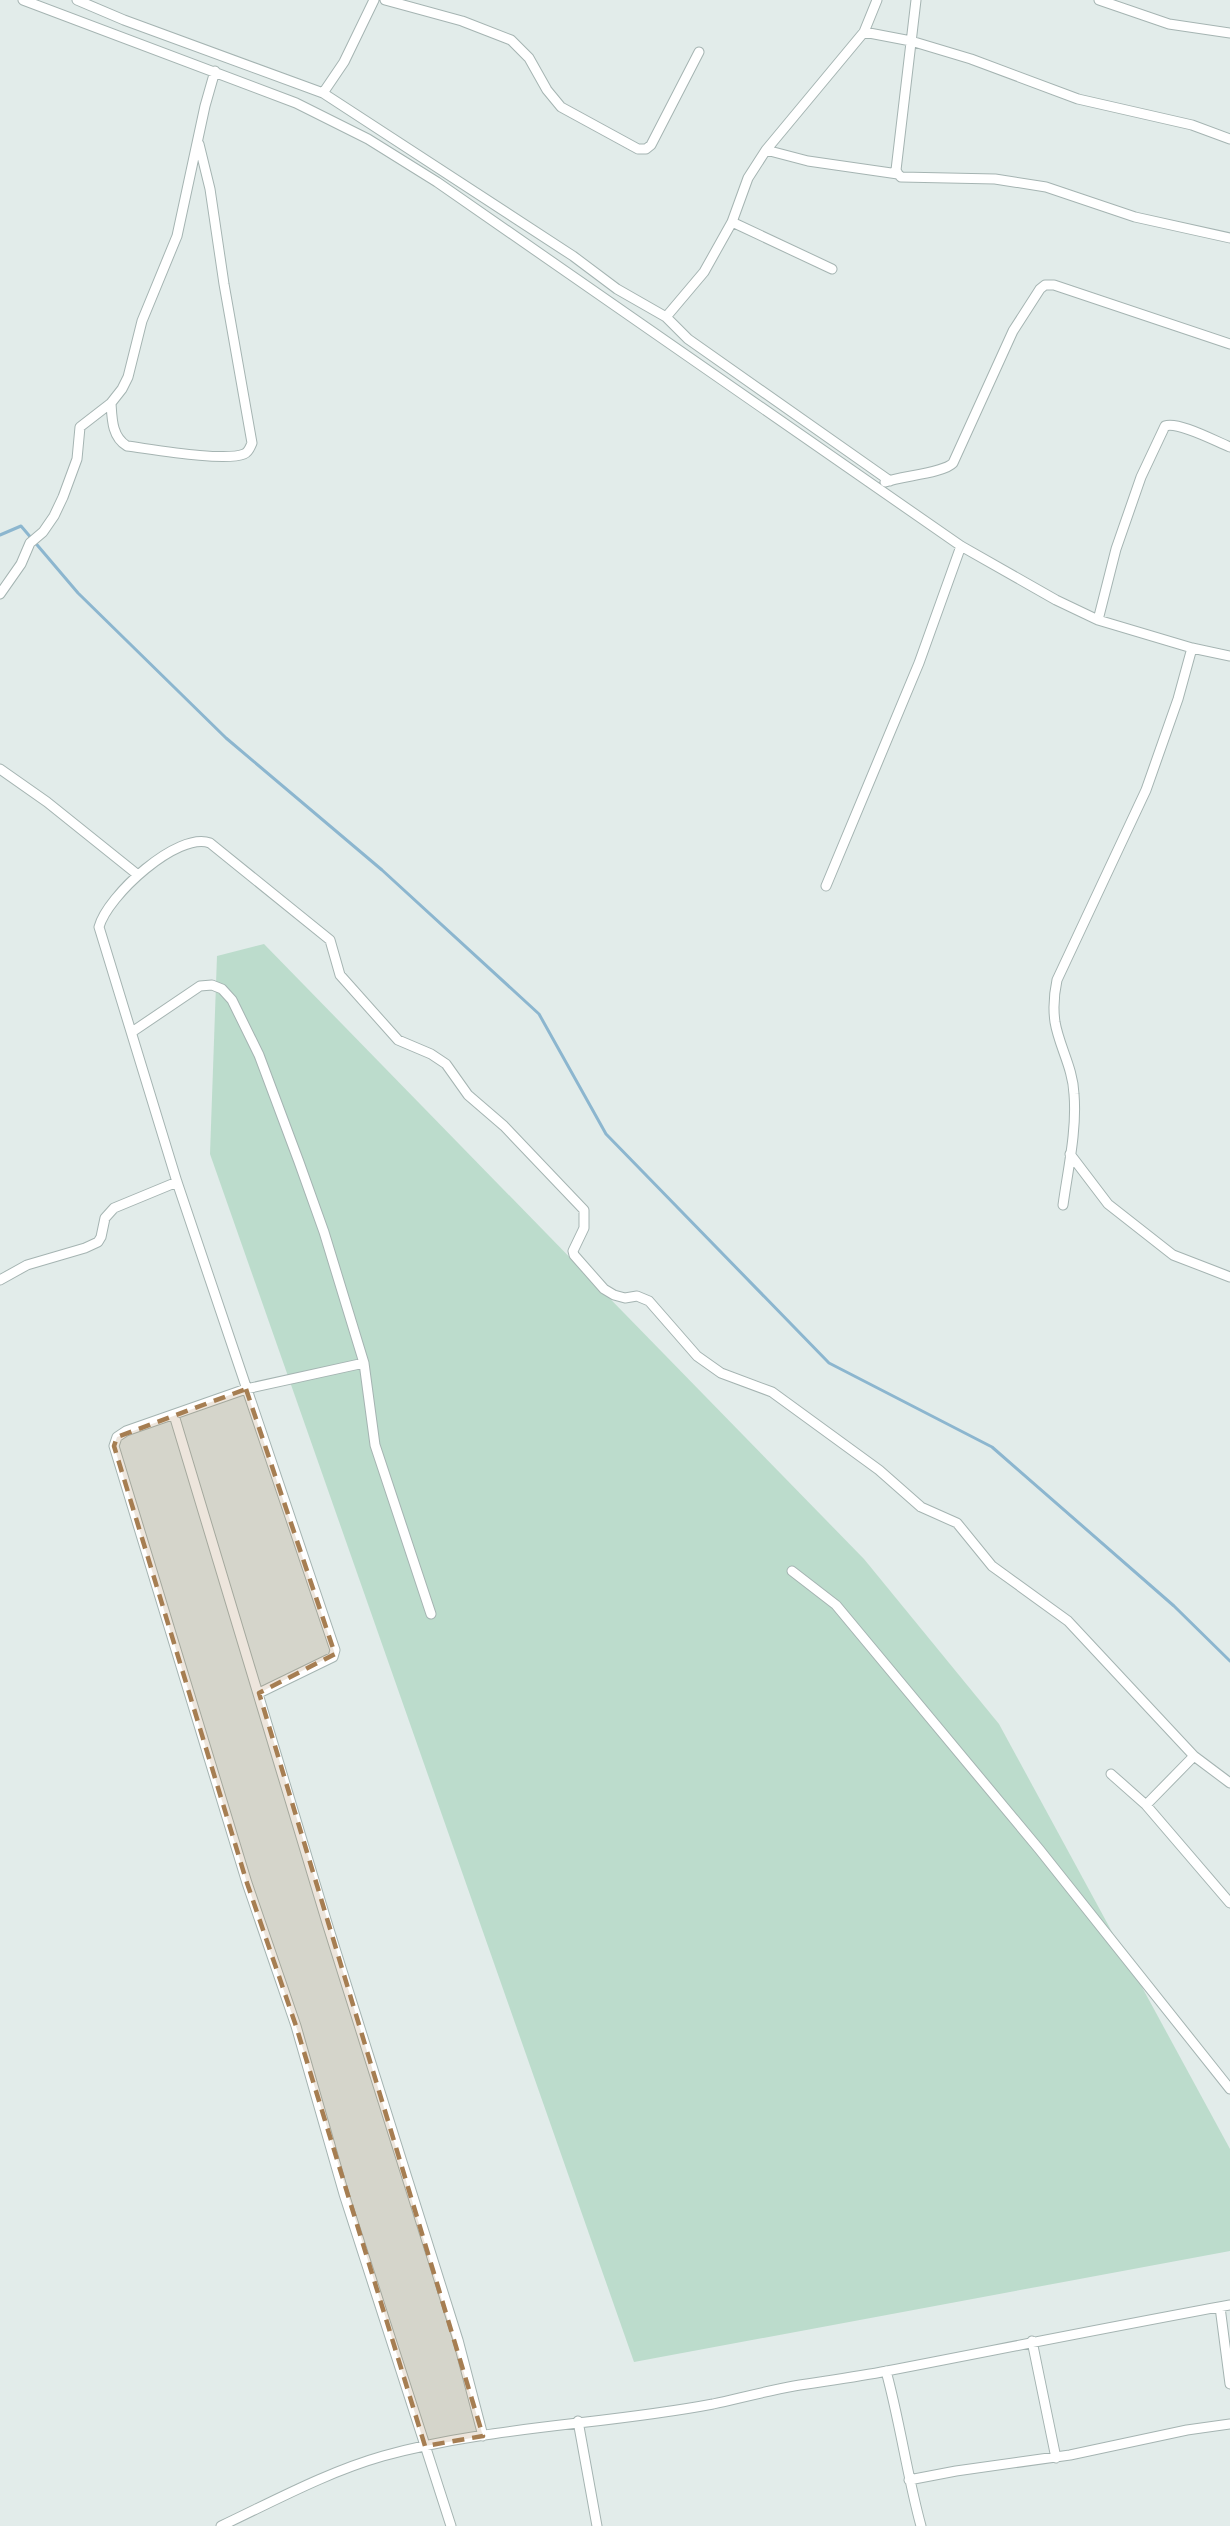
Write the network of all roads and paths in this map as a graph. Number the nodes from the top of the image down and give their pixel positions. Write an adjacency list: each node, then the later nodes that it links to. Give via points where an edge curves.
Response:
1 (23, 0): 12 (street)
2 (77, 0): 13 (street)
3 (374, 0): 13 (street, via 344,62)
4 (385, 0): 11 (street, via 462,21 511,40 529,58 561,106 638,149 651,145)
5 (877, 0): 8 (street)
6 (916, 0): 10 (street)
7 (1099, 0): 9 (street, via 1169,24)
8 (864, 32): 10 (street); 16 (street)
9 (1230, 33)
10 (911, 41): 14 (street, via 1078,99 1192,125); 17 (street)
11 (699, 52)
12 (215, 71): 15 (street); 26 (street, via 296,103 368,139)
13 (323, 93): 21 (street, via 464,182 617,289)
14 (1230, 139)
15 (198, 142): 23 (street, via 177,236 142,321 128,377); 23 (street, via 252,443 243,454 220,455 127,446 114,431)
16 (766, 150): 17 (street, via 808,161); 18 (street, via 748,178)
17 (898, 174): 19 (street, via 1046,186 1135,217)
18 (732, 222): 20 (street); 21 (street, via 704,272)
19 (1230, 238)
20 (832, 269)
21 (666, 317): 25 (street, via 688,339)
22 (1230, 344): 25 (street, via 1045,285 1013,331 953,463 941,470)
23 (111, 403): 28 (street, via 80,427 77,459 63,497)
24 (1230, 447): 29 (street, via 1178,425 1165,426 1116,549)
25 (890, 481): 26 (street)
26 (877, 485): 27 (street)
27 (961, 546): 29 (street); 34 (street, via 919,663)
28 (0, 594)
29 (1098, 620): 30 (street)
30 (1192, 648): 31 (street); 36 (street, via 1146,790 1057,980 1055,1023 1069,1061 1074,1093)
31 (1230, 656)
32 (0, 769): 33 (street)
33 (138, 875): 35 (street, via 101,916 99,927); 47 (street, via 190,842 210,843 330,940 340,975 398,1040 446,1064 468,1095 504,1125 584,1210 584,1228 574,1255 604,1289 625,1298 649,1300 697,1356 713,1368 772,1392 879,1470 921,1507 957,1523 992,1566 1068,1621)
34 (826, 886)
35 (132, 1032): 37 (street); 41 (street, via 200,986 222,989 232,1000 259,1055 299,1162)
36 (1070, 1154): 38 (street); 39 (street, via 1108,1204 1173,1255)
37 (177, 1182): 40 (street, via 114,1208 105,1218 98,1242 27,1265); 42 (street)
38 (1063, 1205)
39 (1230, 1277)
40 (0, 1280)
41 (364, 1363): 42 (street); 45 (street, via 375,1445)
42 (246, 1389): 43 (street); 46 (street, via 335,1654)
43 (174, 1415): 46 (street); 61 (street, via 126,1431 117,1437 114,1446)
44 (792, 1570): 52 (street, via 836,1605 1039,1848)
45 (430, 1614)
46 (259, 1693): 60 (street, via 458,2340)
47 (1194, 1756): 49 (street); 50 (street)
48 (1111, 1774): 50 (street)
49 (1230, 1782)
50 (1146, 1805): 51 (street)
51 (1230, 1903)
52 (1230, 2089)
53 (1230, 2305): 54 (street)
54 (1220, 2307): 55 (street); 57 (street)
55 (1032, 2341): 56 (street); 62 (street)
56 (886, 2371): 58 (street, via 627,2418); 63 (street)
57 (1230, 2384)
58 (578, 2421): 60 (street); 66 (street)
59 (1230, 2424): 62 (street)
60 (483, 2436): 61 (street)
61 (425, 2446): 64 (street, via 382,2456 318,2480); 65 (street)
62 (1056, 2458): 63 (street)
63 (909, 2480): 67 (street)
64 (221, 2526)
65 (451, 2526)
66 (597, 2526)
67 (921, 2526)

